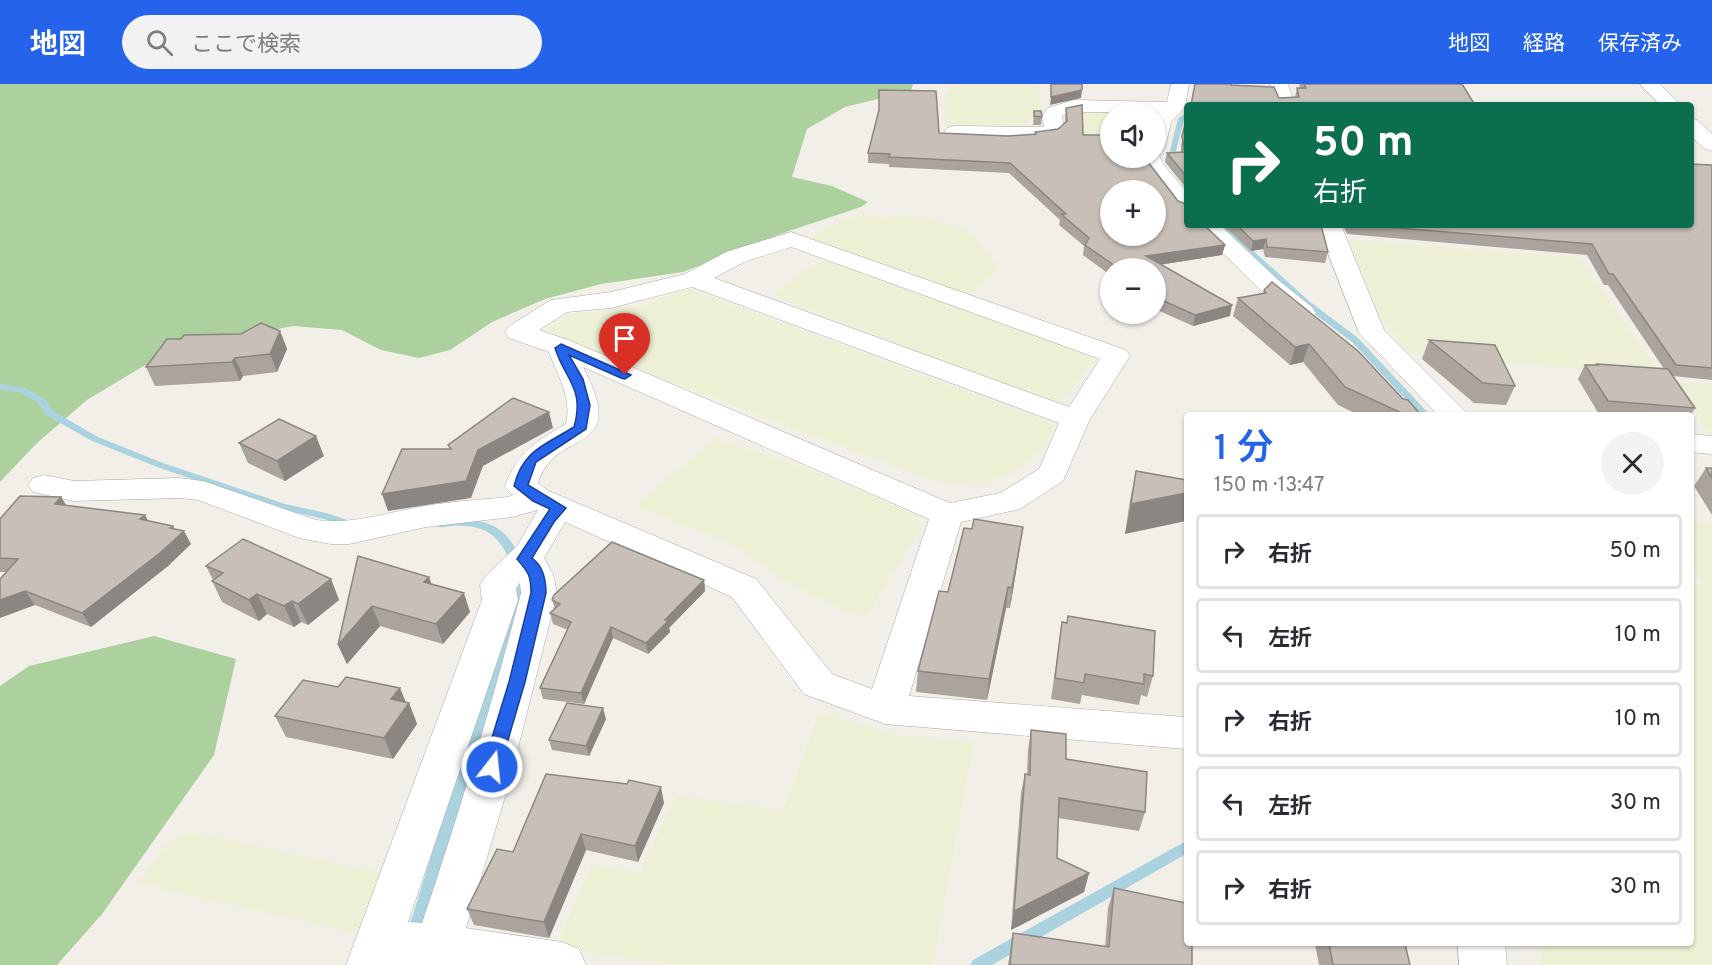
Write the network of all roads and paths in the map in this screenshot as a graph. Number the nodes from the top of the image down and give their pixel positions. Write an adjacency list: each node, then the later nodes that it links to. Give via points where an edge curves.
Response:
1 (1180, 84): 6 (street)
2 (1279, 84): 4 (street)
3 (1649, 84): 5 (street)
4 (1285, 102)
5 (1668, 102)
6 (1174, 108): 7 (street); 9 (street, via 1074,106 1054,112 1054,129 1048,133)
7 (1166, 116)
8 (1694, 128): 10 (street)
9 (954, 132)
10 (1712, 145)
11 (1156, 168): 12 (street)
12 (1184, 202)
13 (1210, 228): 16 (street, via 1268,284)
14 (1330, 228): 18 (street, via 1372,333)
15 (694, 279): 17 (street, via 611,300 560,305 518,332); 19 (street); 19 (street, via 735,257 791,239 1116,356)
16 (1320, 326)
17 (561, 348): 23 (street, via 577,379 584,405 580,429 531,459 521,486); 24 (street)
18 (1452, 412)
19 (1075, 419): 24 (street, via 1052,474 1008,502)
20 (1694, 443): 21 (street)
21 (1712, 445)
22 (44, 485): 23 (street, via 74,491 203,491 311,530 331,533 426,516)
23 (548, 503): 25 (street, via 549,519); 26 (street, via 744,588 818,684)
24 (946, 514): 26 (street)
25 (524, 559): 29 (street, via 498,585 500,600); 30 (street, via 532,565 539,593 517,682)
26 (885, 709): 27 (street)
27 (1184, 733)
28 (1482, 946): 32 (street)
29 (375, 953): 30 (street)
30 (434, 956): 31 (street)
31 (562, 965)
32 (1483, 965)

